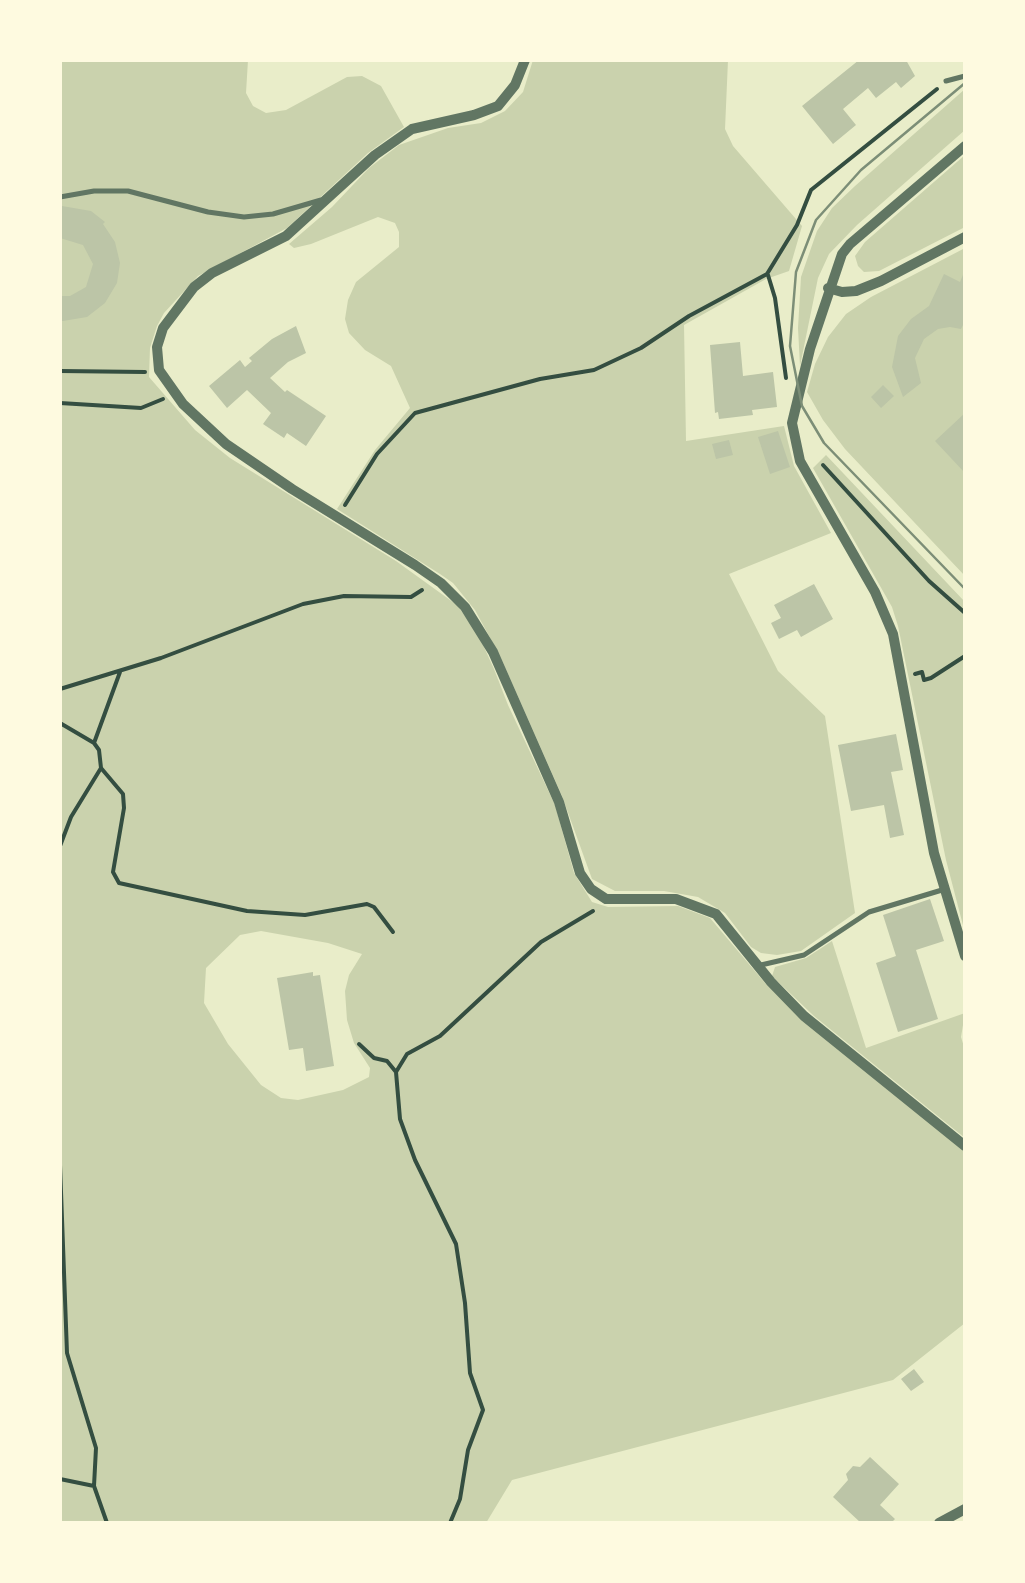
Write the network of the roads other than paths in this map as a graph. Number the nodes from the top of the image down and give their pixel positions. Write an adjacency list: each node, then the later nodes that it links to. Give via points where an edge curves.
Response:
1 (525, 60): 6 (street, via 498,106 412,129)
2 (965, 76): 3 (lane)
3 (946, 81)
4 (965, 146): 8 (street, via 850,244)
5 (60, 197): 6 (lane, via 128,191 244,217)
6 (329, 200): 11 (street, via 286,236 186,294 161,333 159,370 226,444 432,576 461,602 487,640 590,889 606,899 699,905 722,920)
7 (965, 238): 8 (street, via 882,282 856,291)
8 (828, 288): 9 (street, via 792,423 796,447 893,634)
9 (943, 890): 10 (street); 11 (lane, via 869,912 804,954)
10 (965, 956)
11 (758, 966): 12 (street, via 804,1016)
12 (965, 1146)
13 (965, 1510): 14 (street)
14 (939, 1523)

